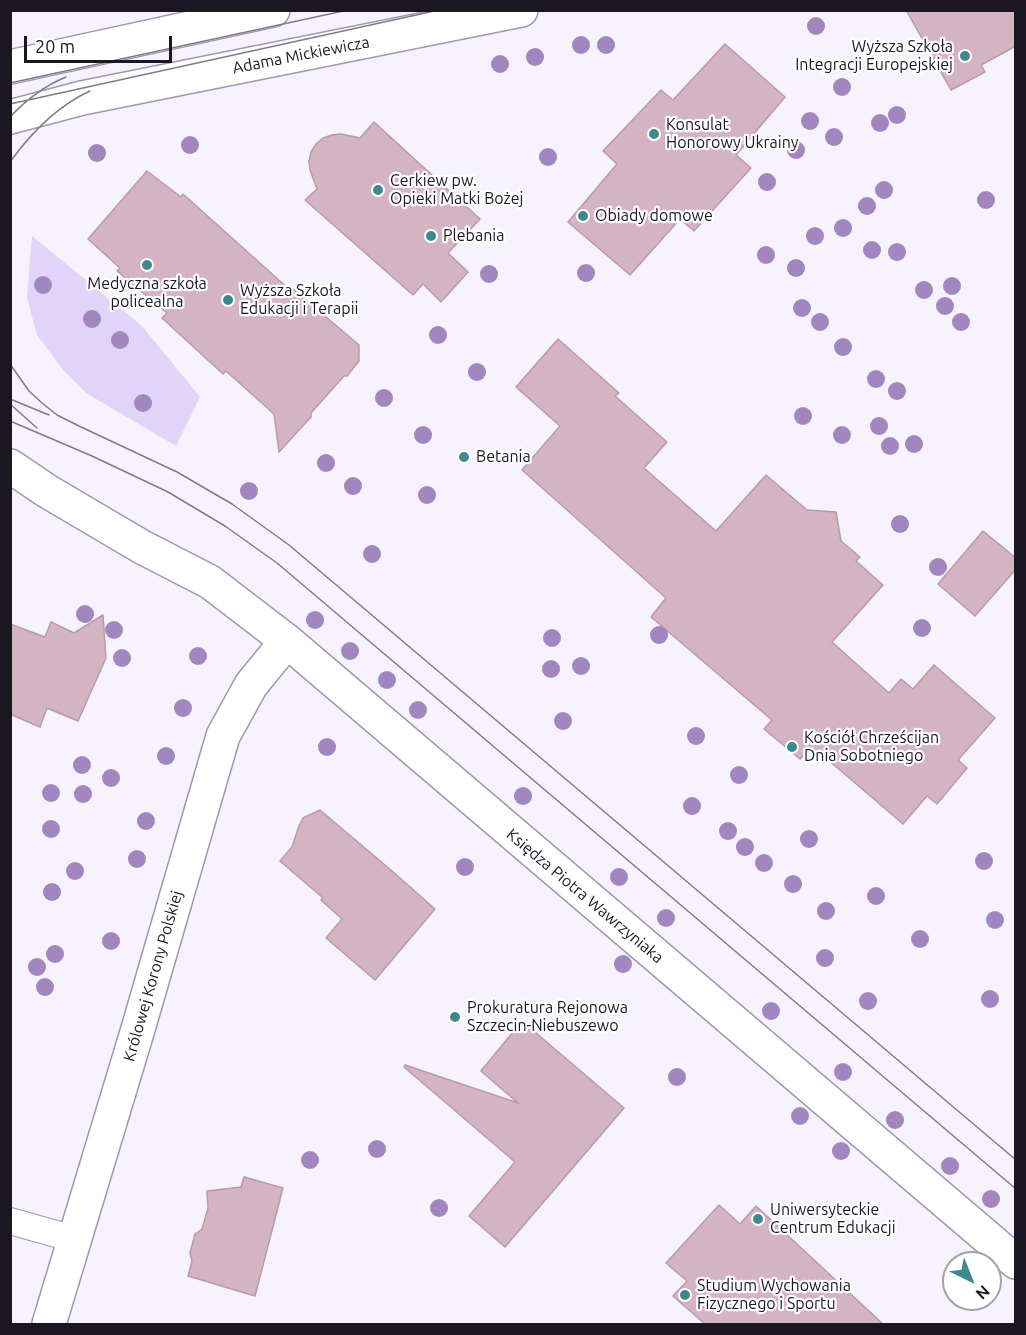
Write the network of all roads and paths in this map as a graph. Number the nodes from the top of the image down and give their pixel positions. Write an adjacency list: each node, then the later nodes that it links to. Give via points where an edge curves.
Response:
1 (273, 10): 3 (street)
2 (521, 10): 5 (street, Adama Mickiewicza, via 82,98)
3 (210, 17): 4 (street)
4 (10, 67)
5 (10, 117)
6 (10, 466): 8 (street, Księdza Piotra Wawrzyniaka)
7 (10, 493): 8 (street, Księdza Piotra Wawrzyniaka)
8 (142, 547): 9 (street, Księdza Piotra Wawrzyniaka, via 210,582)
9 (287, 641): 11 (street, Królowej Korony Polskiej, via 251,685 223,736); 12 (street, Księdza Piotra Wawrzyniaka)
10 (10, 1221): 11 (lane)
11 (74, 1239): 13 (street, Królowej Korony Polskiej)
12 (1016, 1262)
13 (49, 1324)

